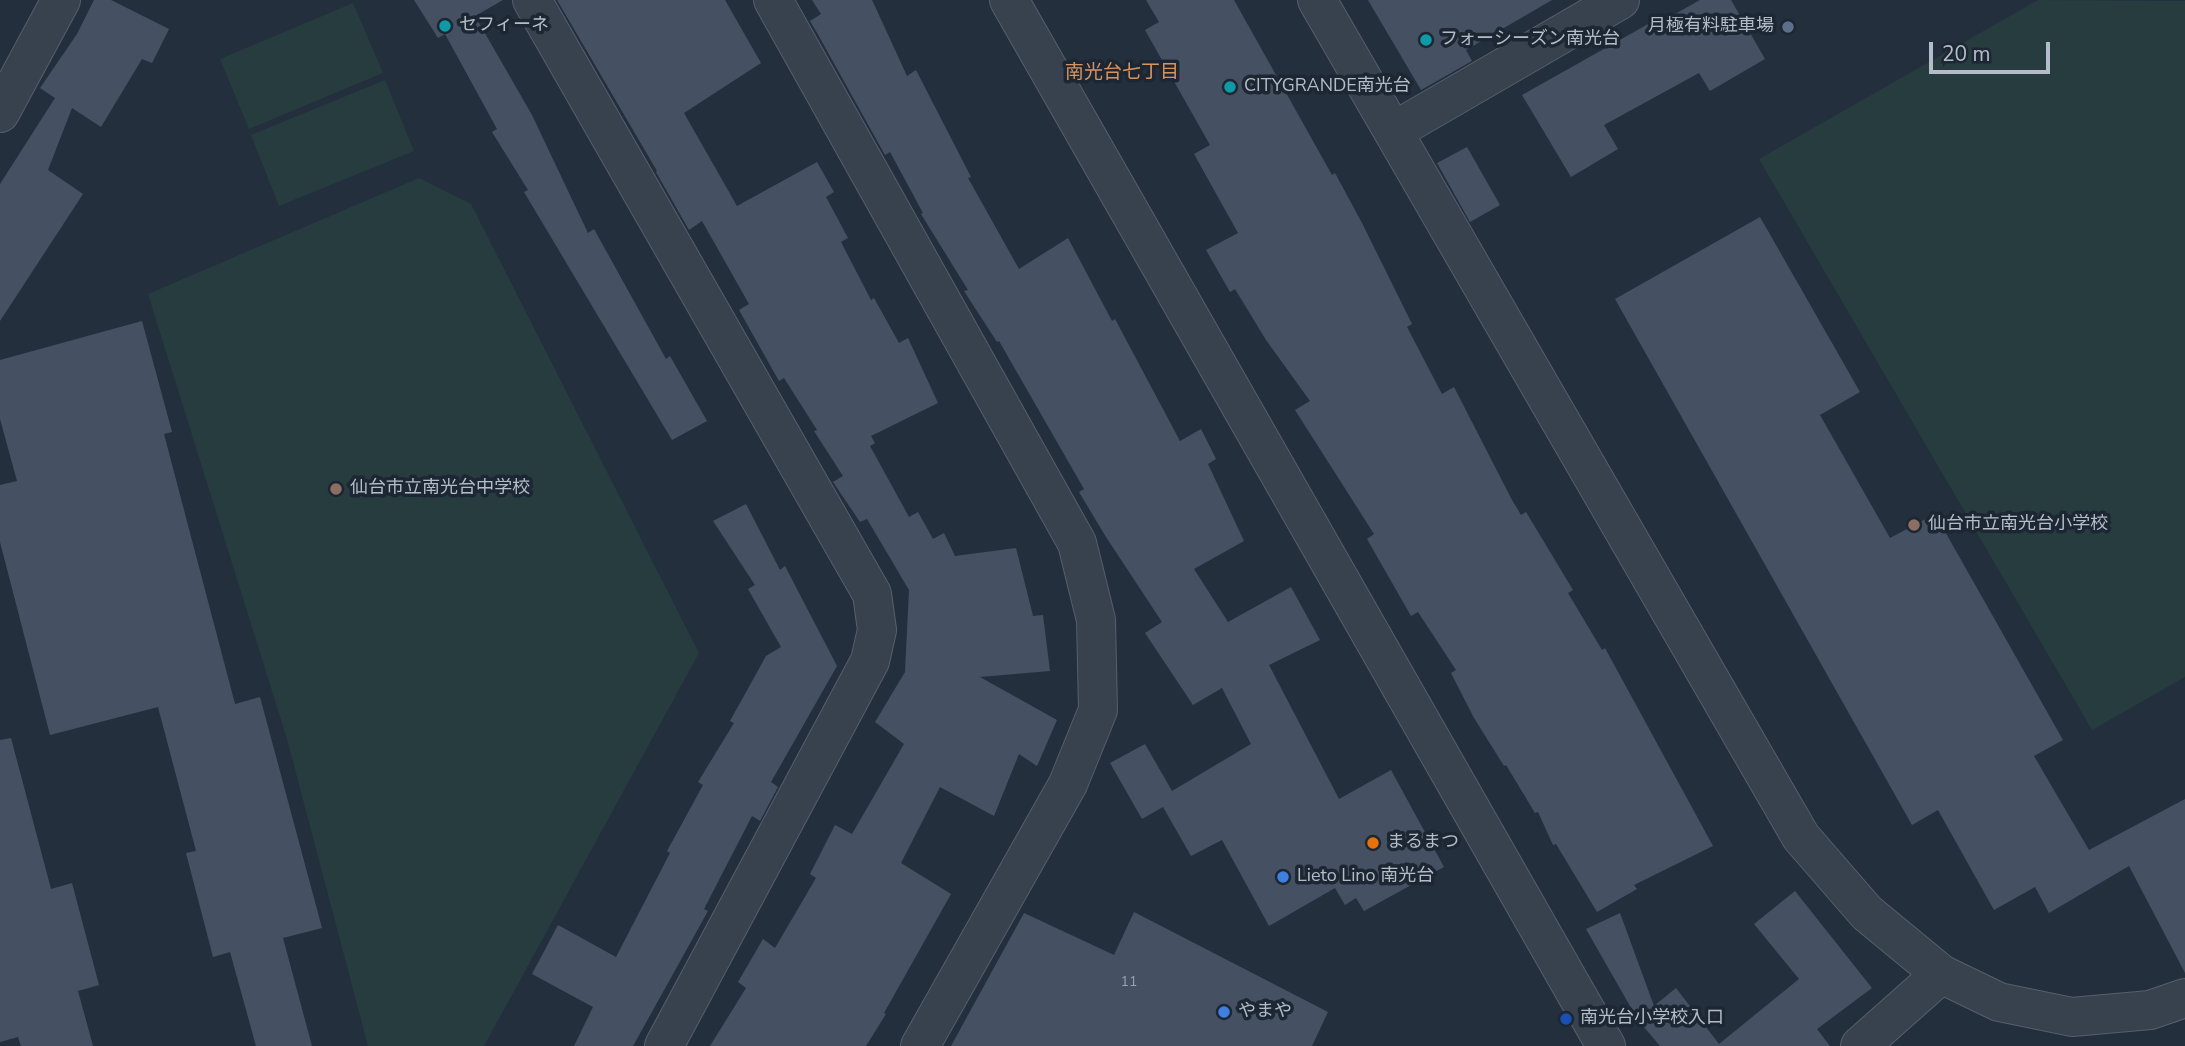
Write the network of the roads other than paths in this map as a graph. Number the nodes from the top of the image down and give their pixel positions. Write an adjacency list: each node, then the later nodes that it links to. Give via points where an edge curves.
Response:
1 (61, 0): 7 (street)
2 (532, 0): 11 (street, via 872,594 877,630 870,660)
3 (773, 0): 12 (street, via 1077,543 1096,620 1098,710 1068,784)
4 (1009, 0): 13 (street)
5 (1317, 0): 8 (street)
6 (1620, 0): 8 (street)
7 (0, 113)
8 (1394, 131): 9 (street, via 1801,837 1867,913)
9 (1941, 974): 10 (street, via 1999,1003 2072,1017 2150,1010); 14 (street)
10 (2185, 998)
11 (664, 1046)
12 (920, 1046)
13 (1606, 1046)
14 (1860, 1046)

